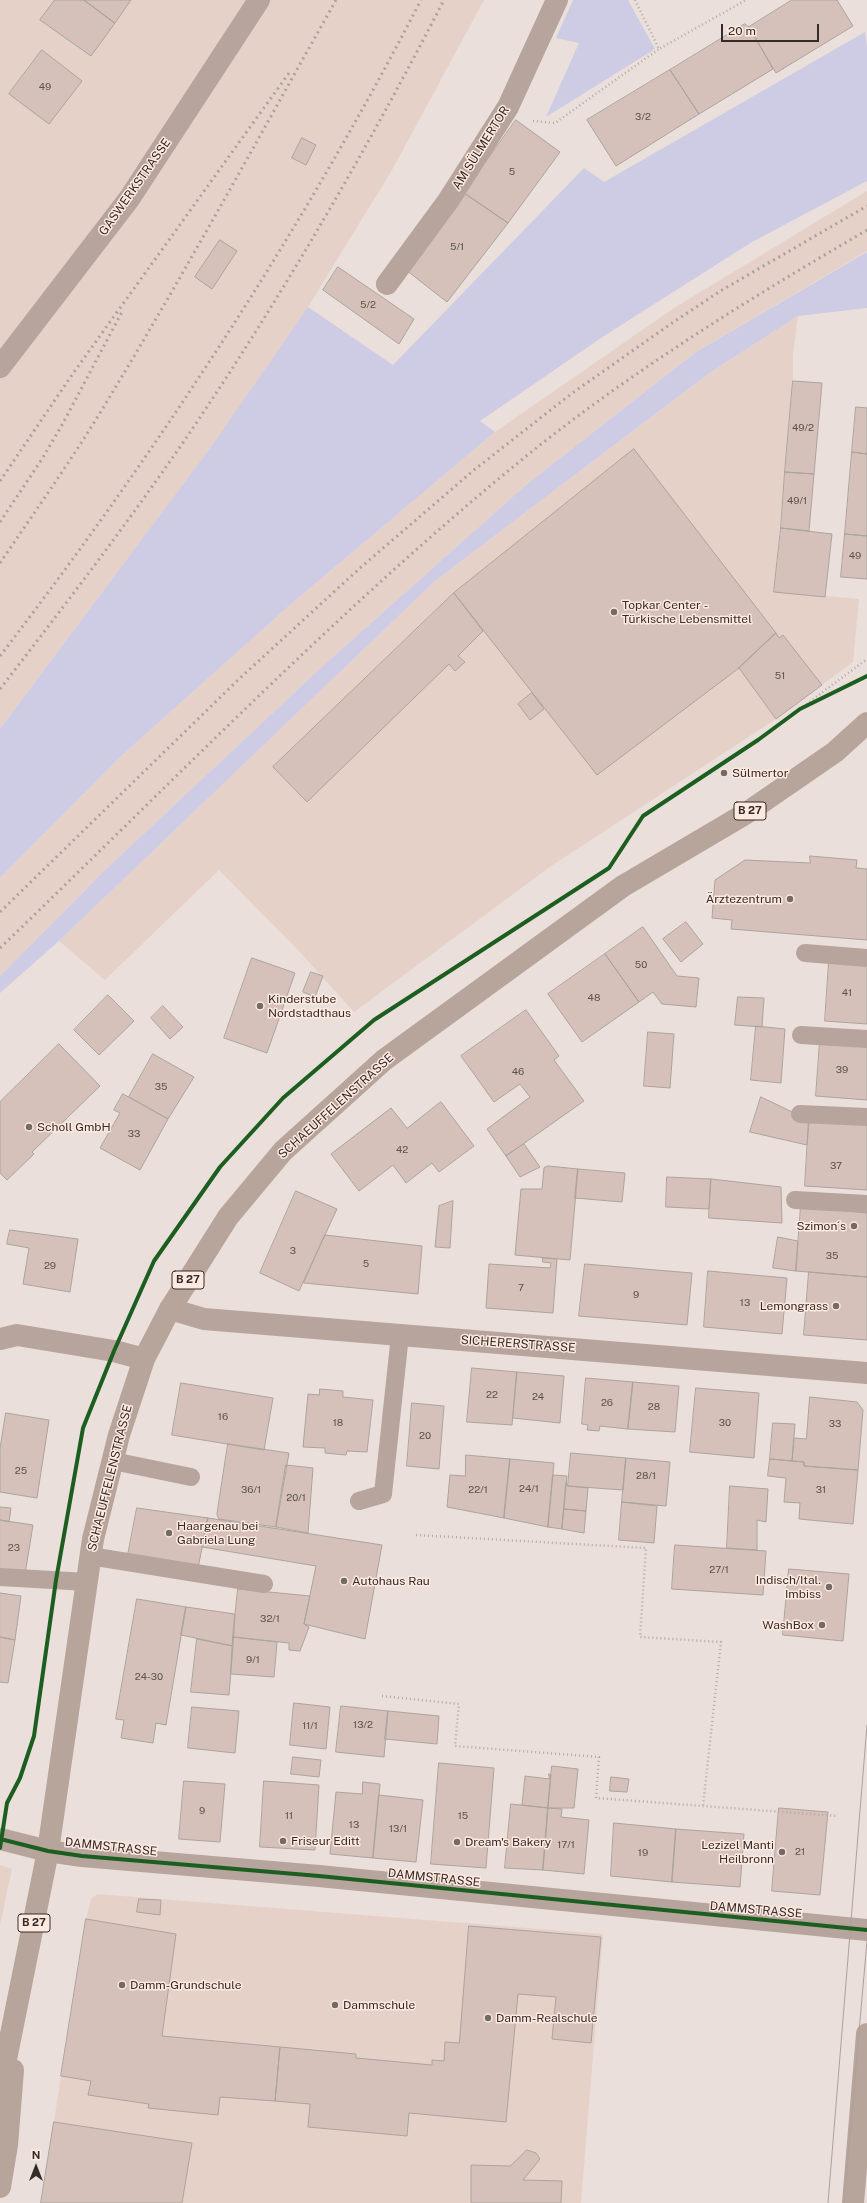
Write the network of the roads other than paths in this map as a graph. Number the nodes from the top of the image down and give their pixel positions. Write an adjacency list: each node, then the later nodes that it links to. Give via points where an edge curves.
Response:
1 (259, 0): 4 (street, GASWERKSTRASSE, via 129,199)
2 (556, 0): 3 (street, AM SÜLMERTOR, via 508,107 448,201)
3 (387, 284)
4 (0, 367)
5 (867, 723): 14 (main road, SCHAEUFFELENSTRASSE / B 27, via 835,752 746,814 623,886 384,1060 283,1152 228,1216)
6 (805, 953): 7 (lane)
7 (867, 958)
8 (801, 1035): 9 (lane)
9 (867, 1039)
10 (800, 1114): 11 (lane)
11 (867, 1117)
12 (795, 1200): 13 (lane)
13 (867, 1204)
14 (170, 1310): 15 (street, SICHERERSTRASSE, via 204,1319); 17 (main road, SCHAEUFFELENSTRASSE / B 27)
15 (400, 1335): 18 (street, SICHERERSTRASSE); 21 (lane, via 383,1494)
16 (0, 1339): 17 (street, via 17,1335 114,1351)
17 (144, 1359): 19 (main road, SCHAEUFFELENSTRASSE / B 27)
18 (867, 1373)
19 (112, 1461): 20 (lane); 22 (main road, SCHAEUFFELENSTRASSE / B 27)
20 (191, 1477)
21 (359, 1501)
22 (90, 1556): 24 (main road, SCHAEUFFELENSTRASSE / B 27); 25 (lane)
23 (0, 1577): 24 (lane)
24 (87, 1582): 27 (main road, SCHAEUFFELENSTRASSE / B 27)
25 (264, 1584)
26 (0, 1839): 27 (street, DAMMSTRASSE)
27 (48, 1851): 28 (street, DAMMSTRASSE); 29 (main road, SCHAEUFFELENSTRASSE / B 27)
28 (867, 1930)
29 (20, 1995): 31 (main road, SCHAEUFFELENSTRASSE); 32 (main road, SCHAEUFFELENSTRASSE / B 27, via 7,2145)
30 (867, 2034): 33 (main road)
31 (0, 2089)
32 (0, 2187)
33 (853, 2203)

